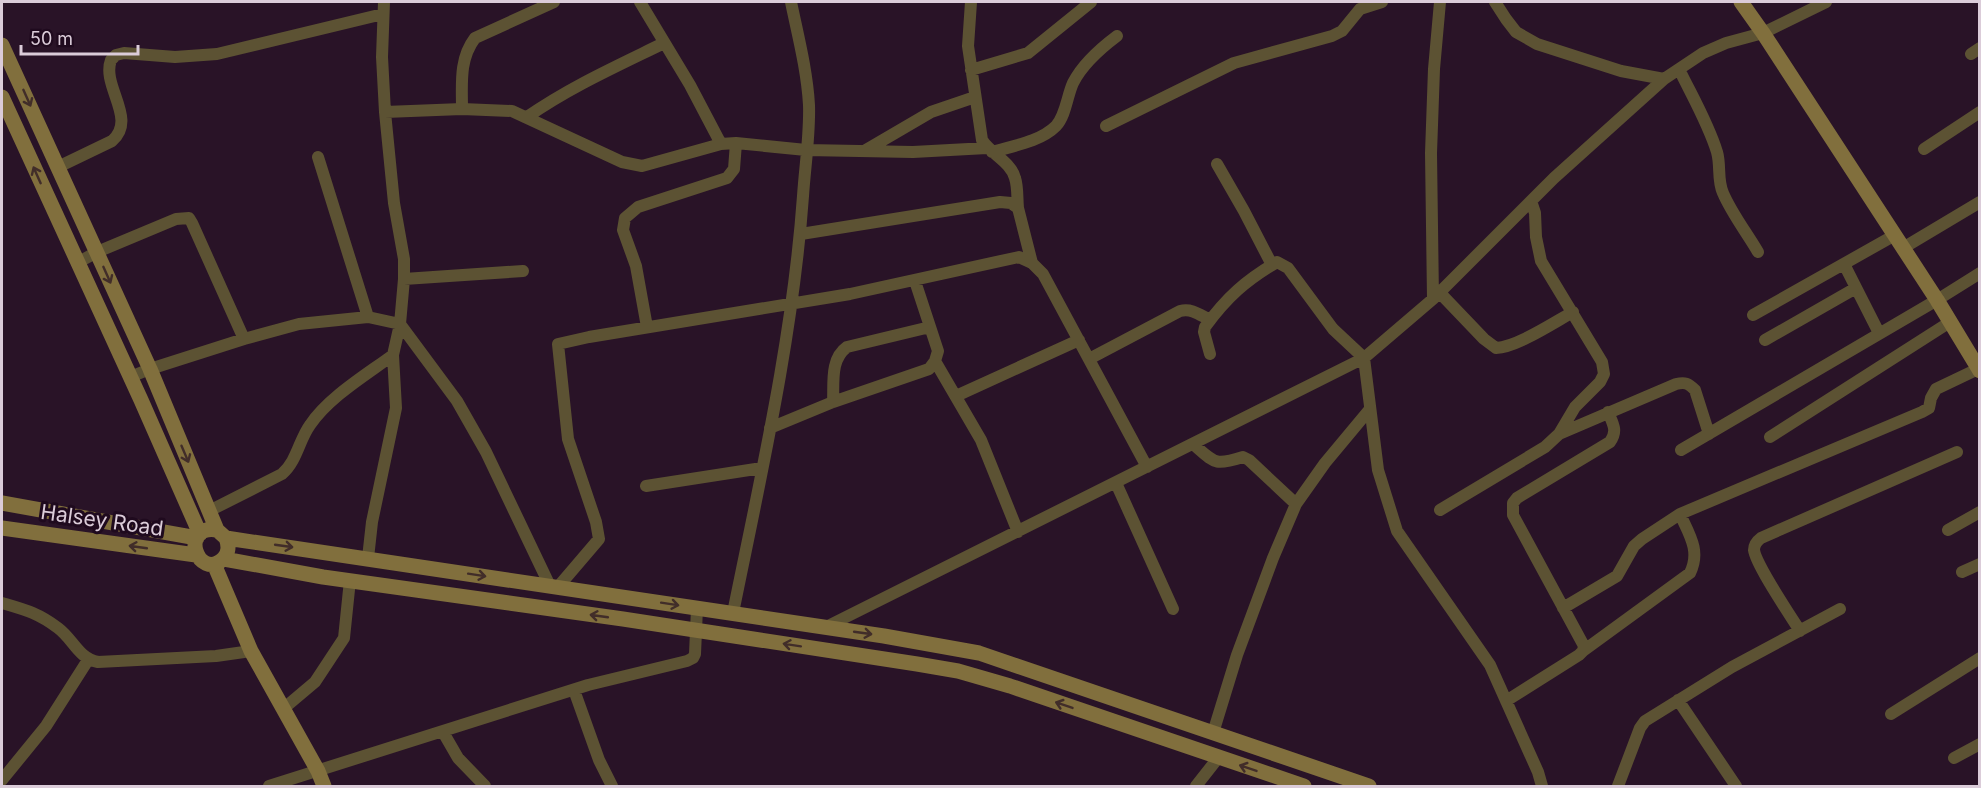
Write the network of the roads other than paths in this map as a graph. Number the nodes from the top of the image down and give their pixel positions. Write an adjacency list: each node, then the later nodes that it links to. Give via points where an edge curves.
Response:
1 (554, 2): 21 (street, via 475,38 468,46 462,64)
2 (640, 2): 14 (street)
3 (791, 2): 29 (street, via 807,77)
4 (971, 2): 17 (street)
5 (1091, 2): 17 (street, via 1028,53)
6 (1382, 2): 25 (street, via 1360,9 1342,31 1332,36 1234,63)
7 (1440, 2): 53 (street, via 1431,153)
8 (1496, 2): 18 (street, via 1516,32 1537,44 1621,71)
9 (1741, 2): 12 (street)
10 (1826, 2): 12 (street)
11 (384, 8): 22 (street); 34 (street, via 217,54 116,55 109,72 121,129 112,141)
12 (1763, 33): 16 (street, via 1726,43); 41 (street)
13 (1117, 36): 31 (street, via 1077,76 1057,125 1030,141)
14 (664, 43): 24 (street, via 595,76); 27 (street)
15 (2, 45): 34 (street, one-way to 34)
16 (1679, 69): 18 (street); 43 (street, via 1716,149 1725,197)
17 (971, 70): 20 (street)
18 (1664, 78): 37 (street)
19 (2, 97): 36 (street, one-way to 19)
20 (975, 97): 30 (street, via 931,112); 31 (street, via 982,140)
21 (462, 109): 22 (street); 24 (street, via 512,111)
22 (384, 112): 50 (street)
23 (1980, 112): 28 (street)
24 (527, 117): 27 (street, via 622,162 642,166)
25 (1106, 126)
26 (736, 143): 27 (street); 29 (street); 63 (street, via 734,169 727,178 638,207 625,218 623,230 636,266)
27 (721, 144)
28 (1924, 149)
29 (806, 150): 30 (street); 40 (street)
30 (866, 150): 31 (street)
31 (990, 150): 39 (street, via 1015,177)
32 (318, 157): 58 (street)
33 (1217, 164): 47 (street)
34 (58, 167): 35 (street)
35 (68, 187): 36 (street); 42 (street)
36 (47, 198): 44 (street)
37 (1531, 201): 53 (street); 56 (street, via 1541,261)
38 (1980, 202): 41 (street)
39 (1018, 208): 40 (street, via 1000,202); 45 (street)
40 (801, 234): 55 (street)
41 (1899, 241): 46 (street); 54 (street)
42 (97, 252): 44 (street); 59 (street, one-way to 59); 67 (street, via 176,219 189,218)
43 (1758, 252)
44 (77, 262): 65 (street)
45 (1032, 263): 51 (street, via 1019,256); 68 (street, via 1043,274)
46 (1844, 264): 52 (street); 57 (street)
47 (1272, 265): 60 (street, via 1244,283); 72 (street, via 1277,262 1288,268 1334,329)
48 (523, 271): 50 (street)
49 (1980, 273): 54 (street)
50 (404, 279): 62 (street)
51 (915, 281): 55 (street); 64 (street)
52 (1856, 288): 66 (street); 69 (street)
53 (1436, 296): 56 (street, via 1496,348 1515,343); 72 (street)
54 (1937, 300): 61 (street); 66 (street)
55 (792, 303): 63 (street); 82 (street)
56 (1573, 312): 83 (street, via 1602,362 1604,374 1570,413)
57 (1753, 315)
58 (368, 316): 62 (street); 67 (street, via 299,324)
59 (128, 320): 65 (street); 75 (street)
60 (1210, 320): 70 (street, via 1204,332); 73 (street, via 1192,310 1180,311)
61 (1950, 322): 76 (street); 85 (street)
62 (400, 324): 71 (street); 110 (street, via 457,401)
63 (647, 327): 110 (street, via 558,344 568,438 599,539)
64 (930, 327): 74 (street, via 938,351); 79 (street, via 840,352 835,360)
65 (108, 330): 77 (street)
66 (1879, 333): 84 (street)
67 (244, 339): 75 (street)
68 (1079, 340): 73 (street); 78 (street)
69 (1765, 340)
70 (1210, 354)
71 (393, 355): 95 (street, via 322,410 308,428 288,469); 105 (street, via 396,408)
72 (1364, 358): 80 (street); 86 (street)
73 (1089, 359): 89 (street)
74 (935, 361): 78 (street); 79 (street, via 928,369)
75 (150, 369): 77 (street); 95 (street, one-way to 95)
76 (1979, 369): 98 (street, via 1936,389 1929,408 1922,412)
77 (130, 377): 103 (street)
78 (956, 396): 101 (street, via 981,440)
79 (833, 402): 82 (street)
80 (1371, 409): 94 (street); 126 (street, via 1378,470 1397,531 1490,665)
81 (1608, 412): 83 (street); 84 (street, via 1684,382 1695,390); 113 (street, via 1615,429 1610,442 1513,503 1513,515)
82 (770, 428): 90 (street)
83 (1559, 434): 96 (street, via 1545,447)
84 (1708, 434): 87 (street)
85 (1770, 437)
86 (1193, 444): 89 (street); 94 (street, via 1217,463 1243,457 1249,460)
87 (1681, 450)
88 (1957, 452): 119 (street, via 1756,543 1754,549 1761,566)
89 (1147, 467): 91 (street)
90 (762, 468): 92 (street); 116 (street)
91 (1116, 483): 101 (street); 114 (street)
92 (646, 486)
93 (2, 503): 103 (street)
94 (1296, 504): 130 (street, via 1237,655)
95 (208, 510): 102 (street)
96 (1440, 510)
97 (1980, 512): 100 (street)
98 (1680, 514): 113 (street, via 1642,539 1617,576); 121 (street, via 1696,553 1690,573)
99 (2, 528): 104 (street, Halsey Road, one-way to 99)
100 (1948, 530)
101 (1018, 532): 117 (street)
102 (222, 534): 103 (street, via 211,530); 105 (street, one-way to 105); 106 (street, via 228,549)
103 (198, 536): 104 (street)
104 (196, 555): 106 (street, via 204,562)
105 (368, 558): 110 (street, one-way to 110)
106 (219, 561): 109 (street); 120 (street)
107 (1980, 564): 108 (street)
108 (1962, 572)
109 (350, 580): 118 (street, one-way to 109); 127 (street, via 344,638 315,682)
110 (554, 586): 112 (street, one-way to 112)
111 (2, 603): 123 (street, via 33,612 61,630)
112 (697, 608): 116 (street); 118 (street)
113 (1563, 608): 121 (street, via 1584,646)
114 (1173, 609)
115 (1840, 609): 119 (street)
116 (733, 613): 117 (street)
117 (826, 627): 130 (street, one-way to 130, via 979,652)
118 (696, 630): 124 (street, via 693,658); 132 (street, one-way to 118, via 1010,686 958,672)
119 (1800, 631): 125 (street)
120 (251, 651): 123 (street, via 206,657); 127 (street)
121 (1583, 651): 126 (street)
122 (1980, 658): 128 (street)
123 (88, 660): 135 (street, via 46,726)
124 (574, 690): 129 (street); 139 (street)
125 (1678, 700): 144 (street, via 1640,728); 145 (street)
126 (1506, 701): 143 (street)
127 (284, 709): 134 (street)
128 (1891, 714)
129 (443, 732): 134 (street); 138 (street, via 458,758)
130 (1213, 733): 142 (street)
131 (1980, 744): 133 (street)
132 (1218, 758): 140 (street); 141 (street, one-way to 132)
133 (1954, 758)
134 (318, 771): 136 (street); 137 (street)
135 (2, 780)
136 (269, 786)
137 (324, 786)
138 (485, 786)
139 (612, 786)
140 (1196, 786)
141 (1304, 786)
142 (1369, 786)
143 (1542, 786)
144 (1618, 786)
145 (1736, 786)

